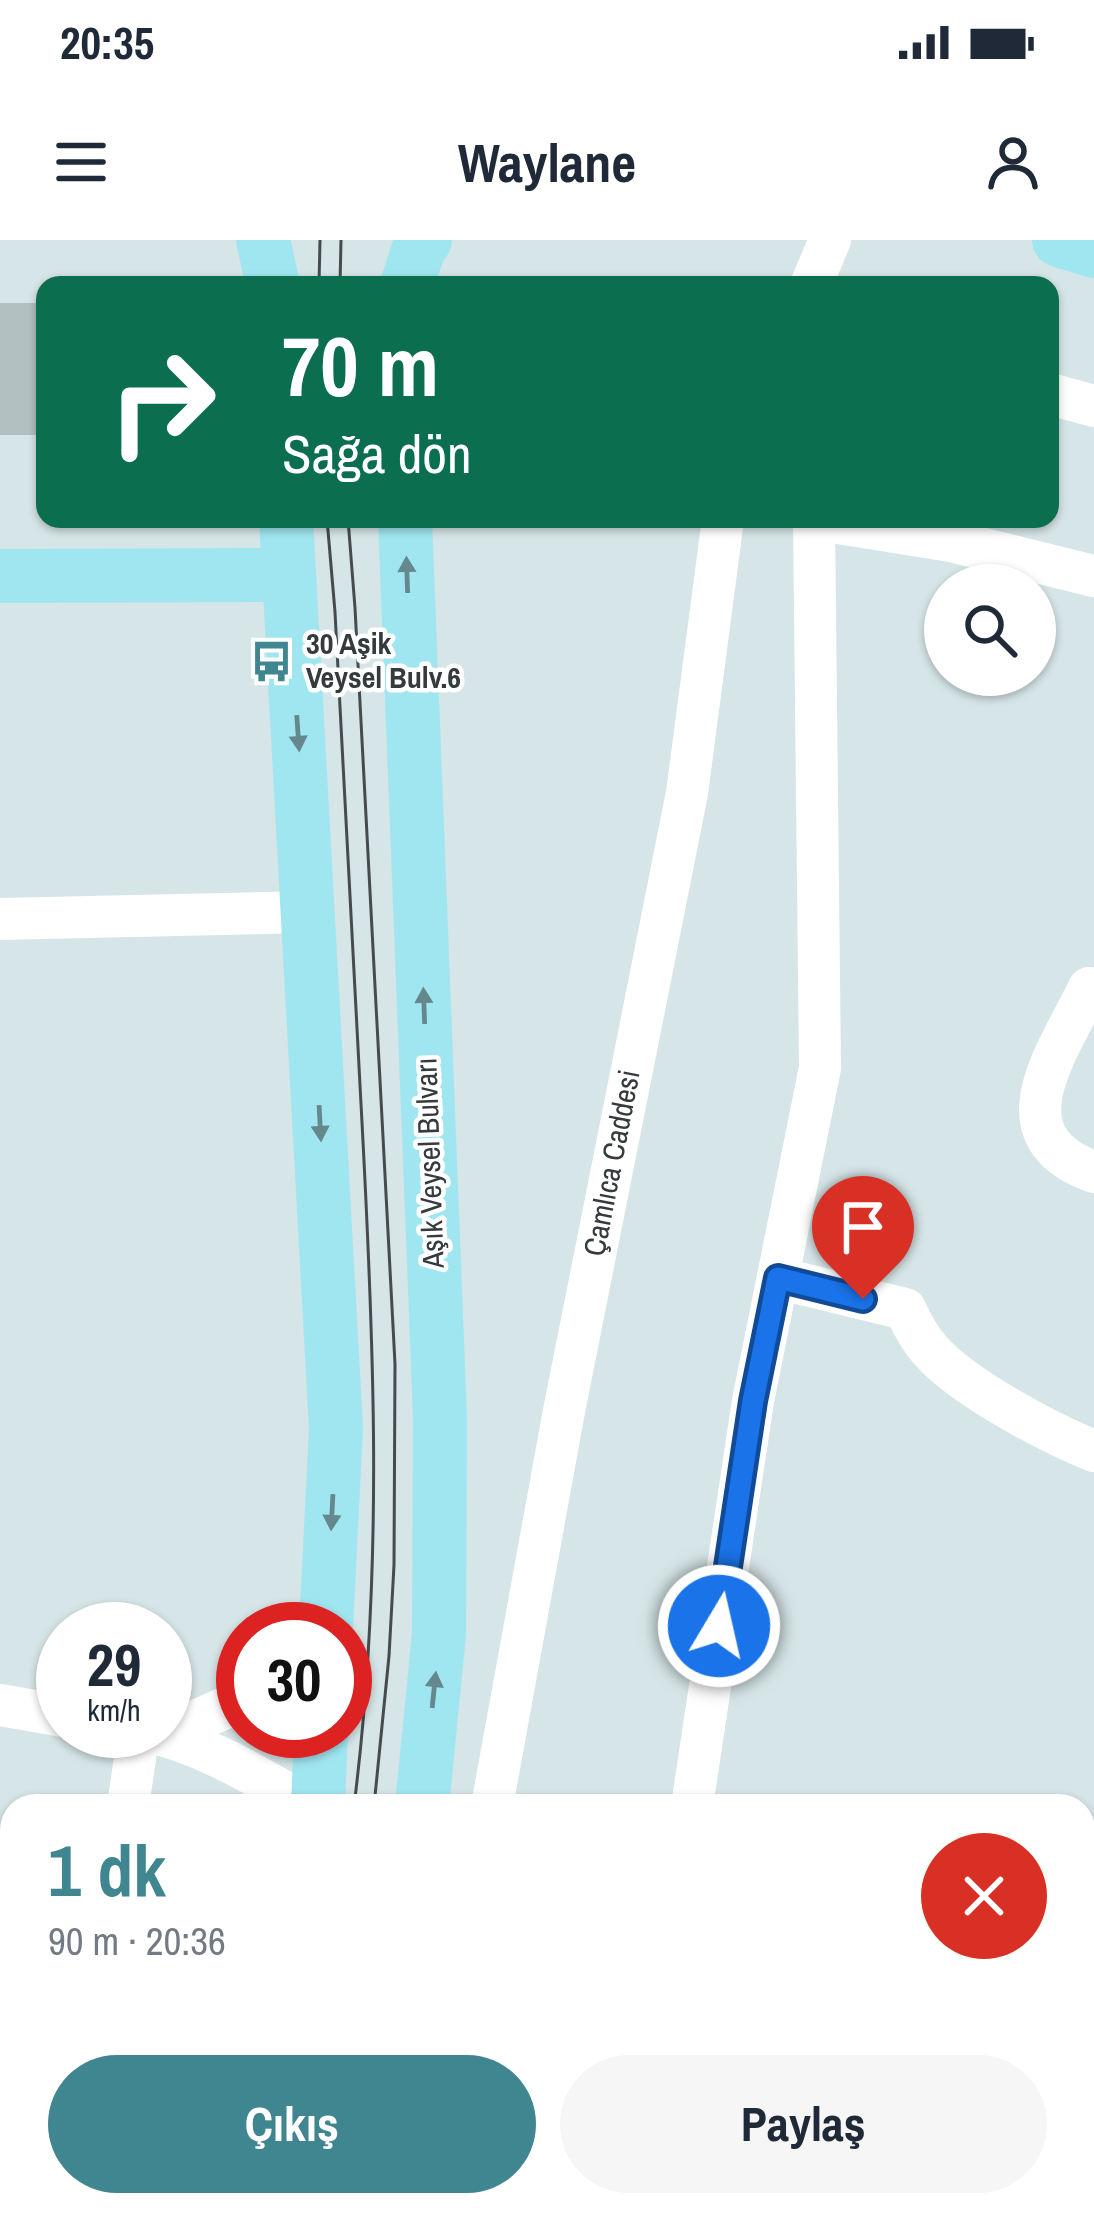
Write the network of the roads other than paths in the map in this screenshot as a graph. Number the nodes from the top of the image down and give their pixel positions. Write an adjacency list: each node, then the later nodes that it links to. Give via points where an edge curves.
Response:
1 (263, 240): 8 (main road)
2 (279, 240): 9 (main road)
3 (399, 240): 10 (main road)
4 (425, 240): 11 (main road)
5 (830, 240): 12 (street)
6 (1059, 240): 7 (main road)
7 (1094, 251)
8 (273, 276)
9 (276, 276)
10 (397, 276)
11 (410, 276)
12 (815, 276)
13 (1059, 396): 14 (street)
14 (1094, 406)
15 (286, 528): 20 (main road)
16 (405, 528): 38 (main road, Aşık Veysel Bulvarı, one-way to 16, via 439,1634 440,1418)
17 (721, 528): 39 (street, Çamlıca Caddesi, via 687,793)
18 (814, 528): 27 (street, via 820,1068)
19 (870, 528): 22 (street)
20 (288, 574): 21 (main road); 23 (main road, one-way to 23)
21 (0, 576)
22 (1094, 576)
23 (310, 912): 24 (street); 29 (main road, one-way to 29, via 336,1428)
24 (0, 920)
25 (1089, 988): 26 (street, via 1043,1082 1038,1112 1060,1156)
26 (1094, 1172)
27 (778, 1278): 28 (street, via 905,1309 948,1368); 40 (street)
28 (1094, 1451)
29 (327, 1602)
30 (0, 1705): 31 (street)
31 (36, 1711)
32 (192, 1749): 36 (street)
33 (142, 1758): 35 (street)
34 (318, 1758): 37 (main road)
35 (131, 1794)
36 (290, 1794)
37 (314, 1794)
38 (423, 1794)
39 (494, 1794)
40 (694, 1794)

